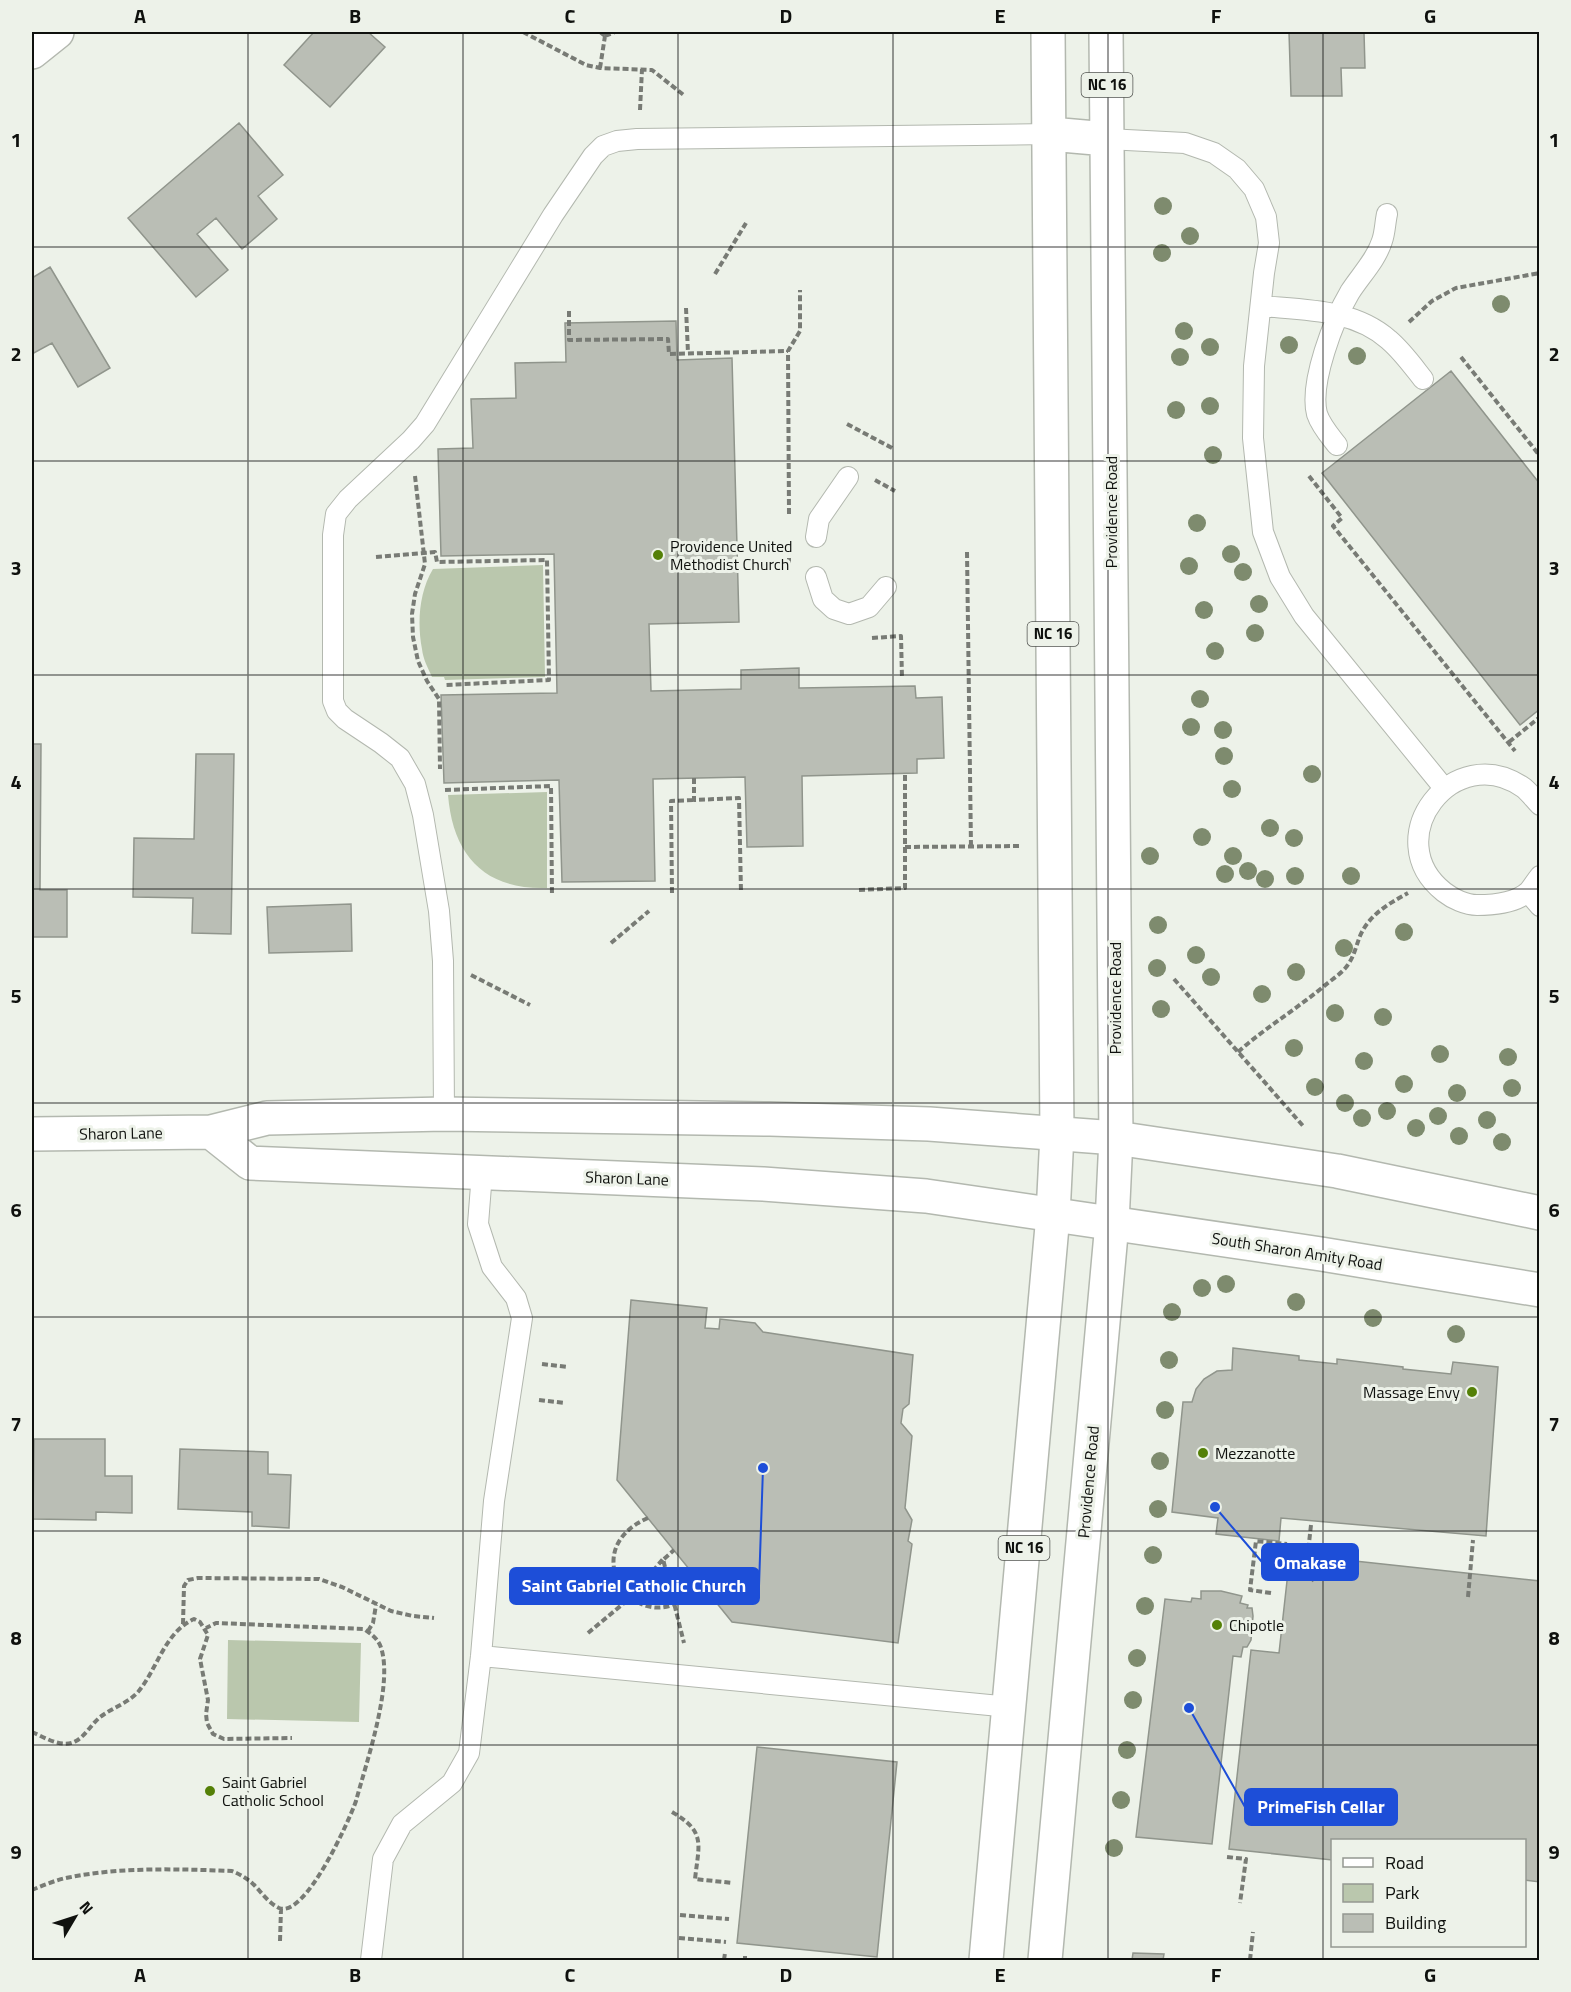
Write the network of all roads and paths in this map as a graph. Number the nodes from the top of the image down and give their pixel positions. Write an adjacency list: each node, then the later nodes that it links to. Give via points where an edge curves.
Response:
1 (57, 32): 8 (main road)
2 (523, 32): 9 (path, via 586,65)
3 (600, 32): 7 (path)
4 (615, 32): 7 (path)
5 (1048, 32): 13 (main road, NC 16)
6 (1106, 32): 14 (main road, Providence Road / NC 16)
7 (605, 36): 9 (path)
8 (32, 52)
9 (600, 68): 10 (path)
10 (642, 69): 11 (path, via 652,70); 12 (path)
11 (685, 96)
12 (640, 111)
13 (1050, 134): 14 (main road); 65 (lane, via 637,139 603,146 593,156 425,424 336,514 333,701 345,719 400,758 415,784 440,911); 73 (main road, NC 16)
14 (1107, 139): 20 (lane, via 1185,143 1214,153 1237,169 1254,189 1266,218 1269,243); 74 (main road, Providence Road / NC 16)
15 (1387, 214): 23 (lane, via 1382,242)
16 (746, 223): 18 (path)
17 (1539, 273): 24 (path, via 1456,288 1432,301)
18 (715, 274)
19 (800, 290): 25 (path)
20 (1261, 306): 23 (lane); 50 (lane, via 1254,366 1253,438 1263,532 1280,577 1304,616)
21 (686, 308): 27 (path)
22 (568, 311): 27 (path, via 569,340 668,339 669,354)
23 (1339, 315): 29 (lane, via 1367,324 1388,339); 31 (lane, via 1317,379 1315,398 1321,424)
24 (1406, 324)
25 (800, 331)
26 (788, 351): 27 (path)
27 (688, 353)
28 (1461, 357): 33 (path)
29 (1423, 379)
30 (847, 424): 32 (path)
31 (1337, 445)
32 (894, 449)
33 (1539, 456)
34 (414, 474): 39 (path)
35 (1309, 476): 45 (path, via 1342,518 1333,526)
36 (848, 477): 37 (lane, via 819,519)
37 (816, 537)
38 (967, 552): 56 (path)
39 (424, 553): 40 (path); 43 (path, via 435,552 437,562 547,560 549,680); 48 (path, via 425,564 412,614 413,637 418,661 438,699)
40 (376, 557)
41 (816, 577): 42 (lane, via 823,599 834,609 849,614 868,607)
42 (886, 587)
43 (446, 685)
44 (1539, 717): 45 (path)
45 (1509, 742): 46 (path)
46 (1514, 756)
47 (905, 774): 55 (path)
48 (440, 778)
49 (694, 778): 52 (path)
50 (1444, 788): 53 (lane, via 1463,778 1485,774 1506,778 1525,789); 59 (lane, via 1429,804 1420,824 1418,845 1423,866 1435,884 1472,905 1494,905)
51 (441, 790): 62 (path, via 551,786)
52 (694, 800): 60 (path, via 739,798); 61 (path, via 670,801)
53 (1539, 805)
54 (1031, 846): 56 (path)
55 (905, 847): 56 (path); 58 (path, via 905,888)
56 (971, 847)
57 (1416, 888): 68 (path, via 1369,921 1353,958 1340,973)
58 (859, 890)
59 (1536, 891)
60 (741, 892)
61 (672, 893)
62 (552, 896)
63 (649, 911): 64 (path)
64 (611, 943)
65 (443, 961): 67 (path); 69 (lane)
66 (1174, 979): 68 (path)
67 (530, 1005)
68 (1238, 1052): 70 (path)
69 (444, 1114): 71 (main road, Sharon Lane, via 267,1118); 73 (main road, Sharon Lane, via 838,1121)
70 (1304, 1127)
71 (211, 1132): 72 (main road, Sharon Lane); 75 (main road, Sharon Lane, via 250,1163)
72 (32, 1134)
73 (1057, 1134): 74 (main road); 77 (main road, NC 16)
74 (1116, 1138): 76 (main road, via 1337,1171); 78 (main road, Providence Road / NC 16)
75 (482, 1173): 77 (main road, Sharon Lane, via 763,1184 914,1195); 99 (lane, via 478,1224 492,1267 516,1298 522,1318 494,1501)
76 (1539, 1213)
77 (1053, 1215): 78 (main road, South Sharon Amity Road); 100 (main road, NC 16)
78 (1112, 1223): 79 (main road, South Sharon Amity Road); 119 (main road, Providence Road / NC 16)
79 (1539, 1290)
80 (648, 1518): 90 (path, via 624,1533 614,1552 614,1573)
81 (1311, 1525): 86 (path, via 1306,1570)
82 (1473, 1540): 89 (path)
83 (1287, 1544): 88 (path, via 1256,1541 1250,1590)
84 (674, 1550): 85 (path)
85 (663, 1560): 90 (path); 92 (path)
86 (1314, 1581)
87 (698, 1585): 92 (path, via 688,1598)
88 (1271, 1593)
89 (1468, 1597)
90 (630, 1598): 92 (path, via 644,1606); 97 (path)
91 (376, 1605): 93 (path); 94 (path, via 318,1579 198,1578 188,1580 184,1586); 96 (path)
92 (674, 1606): 98 (path)
93 (434, 1618)
94 (183, 1624): 95 (path, via 194,1619); 101 (path, via 131,1699 106,1713 75,1742 58,1743)
95 (206, 1628): 96 (path, via 216,1623); 102 (path, via 207,1641 200,1659 208,1700 207,1723 213,1734 224,1739)
96 (368, 1631): 108 (path, via 380,1645 384,1685 356,1801 321,1873 297,1903)
97 (588, 1633)
98 (684, 1643)
99 (480, 1656): 100 (lane); 116 (lane, via 469,1753 452,1783 402,1824 383,1859)
100 (1010, 1707): 118 (main road, NC 16)
101 (32, 1732)
102 (292, 1738)
103 (672, 1812): 105 (path, via 695,1829 695,1879)
104 (1227, 1857): 107 (path, via 1246,1859)
105 (733, 1883)
106 (32, 1890): 108 (path, via 68,1877 94,1873 232,1871 244,1876)
107 (1240, 1903)
108 (281, 1909): 113 (path)
109 (680, 1915): 110 (path)
110 (729, 1919)
111 (1253, 1932): 120 (path)
112 (679, 1938): 114 (path)
113 (280, 1941)
114 (726, 1942)
115 (725, 1953): 117 (path)
116 (371, 1960)
117 (724, 1960)
118 (986, 1960)
119 (1045, 1960)
120 (1250, 1960)

